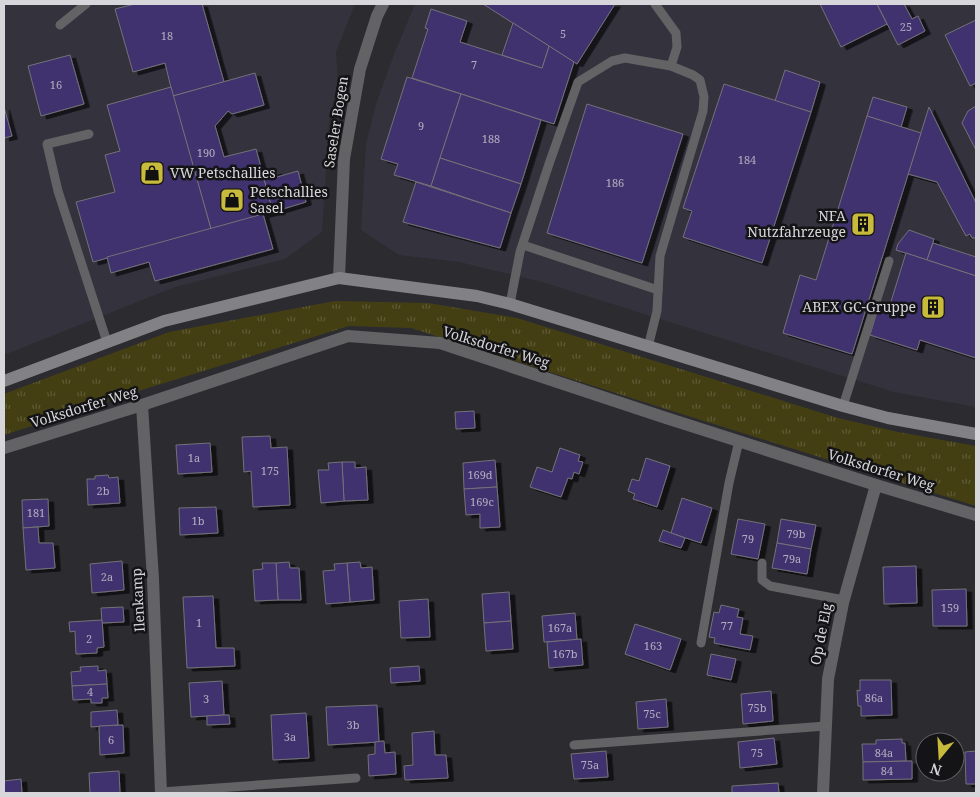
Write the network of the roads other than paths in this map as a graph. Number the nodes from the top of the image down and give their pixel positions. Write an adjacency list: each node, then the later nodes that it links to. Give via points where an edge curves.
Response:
1 (86, 4): 4 (lane)
2 (383, 4): 9 (street, Saseler Bogen, via 360,69 344,159)
3 (654, 4): 5 (lane, via 676,33 677,47)
4 (60, 24)
5 (671, 66): 7 (lane, via 625,58 612,61 578,82); 10 (lane, via 700,80 704,97 703,111 660,256)
6 (89, 134): 12 (lane, via 47,144 58,191)
7 (522, 245): 10 (lane); 11 (lane)
8 (889, 261): 16 (lane)
9 (338, 278): 11 (street, via 477,296); 12 (street, via 164,321)
10 (658, 290): 13 (lane)
11 (510, 304): 13 (street)
12 (107, 342): 14 (street)
13 (648, 347): 16 (street)
14 (4, 381)
15 (142, 405): 18 (street, Volksdorfer Weg, via 348,336 440,343); 19 (street, Volksdorfer Weg); 28 (street, Ilenkamp)
16 (843, 406): 17 (street)
17 (976, 434)
18 (739, 441): 20 (street, Volksdorfer Weg); 24 (lane)
19 (4, 448)
20 (876, 485): 21 (street, Volksdorfer Weg); 23 (street, Op de Elg)
21 (976, 515)
22 (762, 563): 23 (lane, via 762,580 770,586)
23 (844, 600): 25 (street, Op de Elg, via 828,679)
24 (700, 643)
25 (826, 726): 26 (lane); 29 (street, Op de Elg)
26 (574, 745)
27 (356, 778): 28 (lane)
28 (161, 792)
29 (823, 793)

